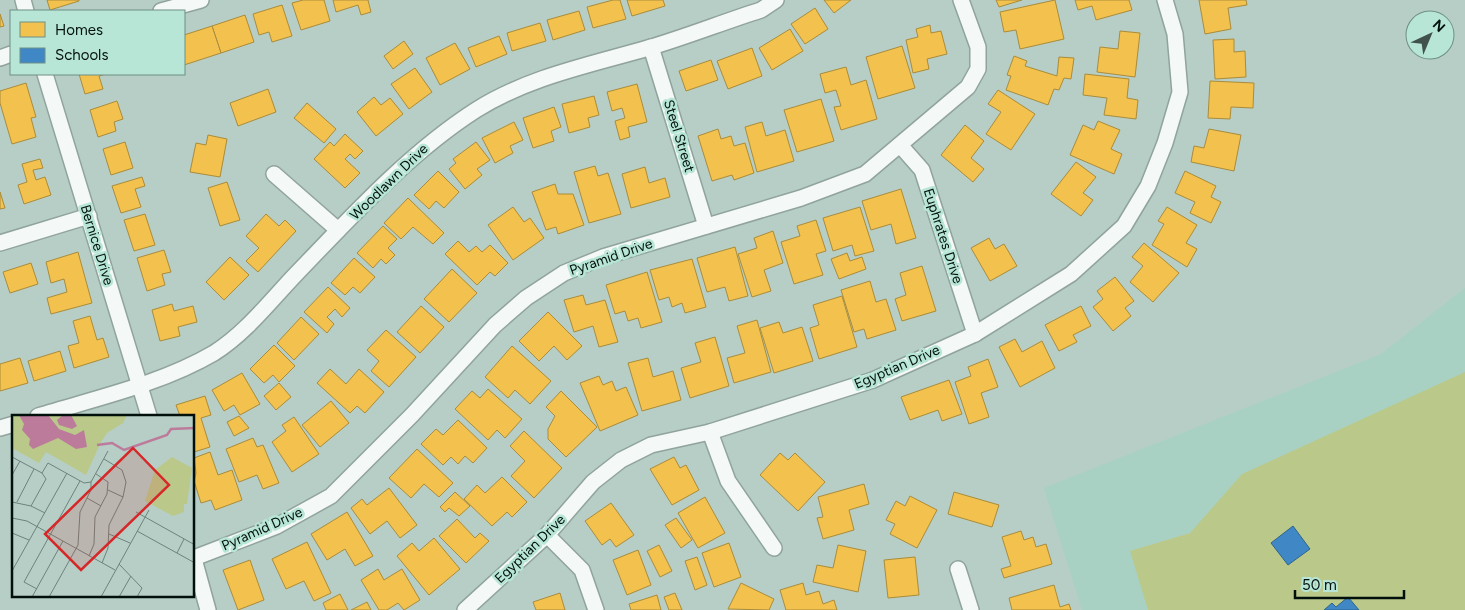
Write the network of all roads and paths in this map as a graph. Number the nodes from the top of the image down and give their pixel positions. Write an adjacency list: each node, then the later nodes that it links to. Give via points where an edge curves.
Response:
1 (201, 0): 5 (street)
2 (776, 0): 6 (street, Woodlawn Drive, via 761,10)
3 (961, 0): 8 (street, Pyramid Drive, via 978,47 978,69 968,87)
4 (1165, 0): 14 (street, Egyptian Drive, via 1175,34 1180,92 1166,143 1148,186 1124,226 1071,274)
5 (165, 10)
6 (651, 47): 11 (street, Steel Street); 12 (street, Woodlawn Drive, via 527,83 478,109 434,140)
7 (45, 75): 10 (street, Bernice Drive)
8 (900, 145): 11 (street, Pyramid Drive, via 865,174 801,198); 14 (street, Euphrates Drive, via 922,170)
9 (274, 174): 12 (street)
10 (89, 216): 13 (street); 15 (street, Bernice Drive)
11 (706, 226): 21 (street, Pyramid Drive, via 596,261 564,274 526,298 495,325 412,416 331,496 277,526)
12 (338, 230): 15 (street, Woodlawn Drive, via 242,330 215,352 182,369)
13 (0, 243)
14 (975, 334): 18 (street, Egyptian Drive, via 873,380)
15 (140, 384): 16 (street, Woodlawn Drive); 17 (street, Bernice Drive)
16 (41, 415)
17 (150, 415)
18 (710, 432): 19 (street, Egyptian Drive, via 651,445 621,460 593,482); 20 (street, via 728,481)
19 (546, 535): 25 (street, Egyptian Drive); 26 (street, via 582,570)
20 (774, 548)
21 (195, 558)
22 (195, 562): 24 (street)
23 (958, 569): 27 (street)
24 (208, 610)
25 (465, 610)
26 (596, 610)
27 (971, 610)

